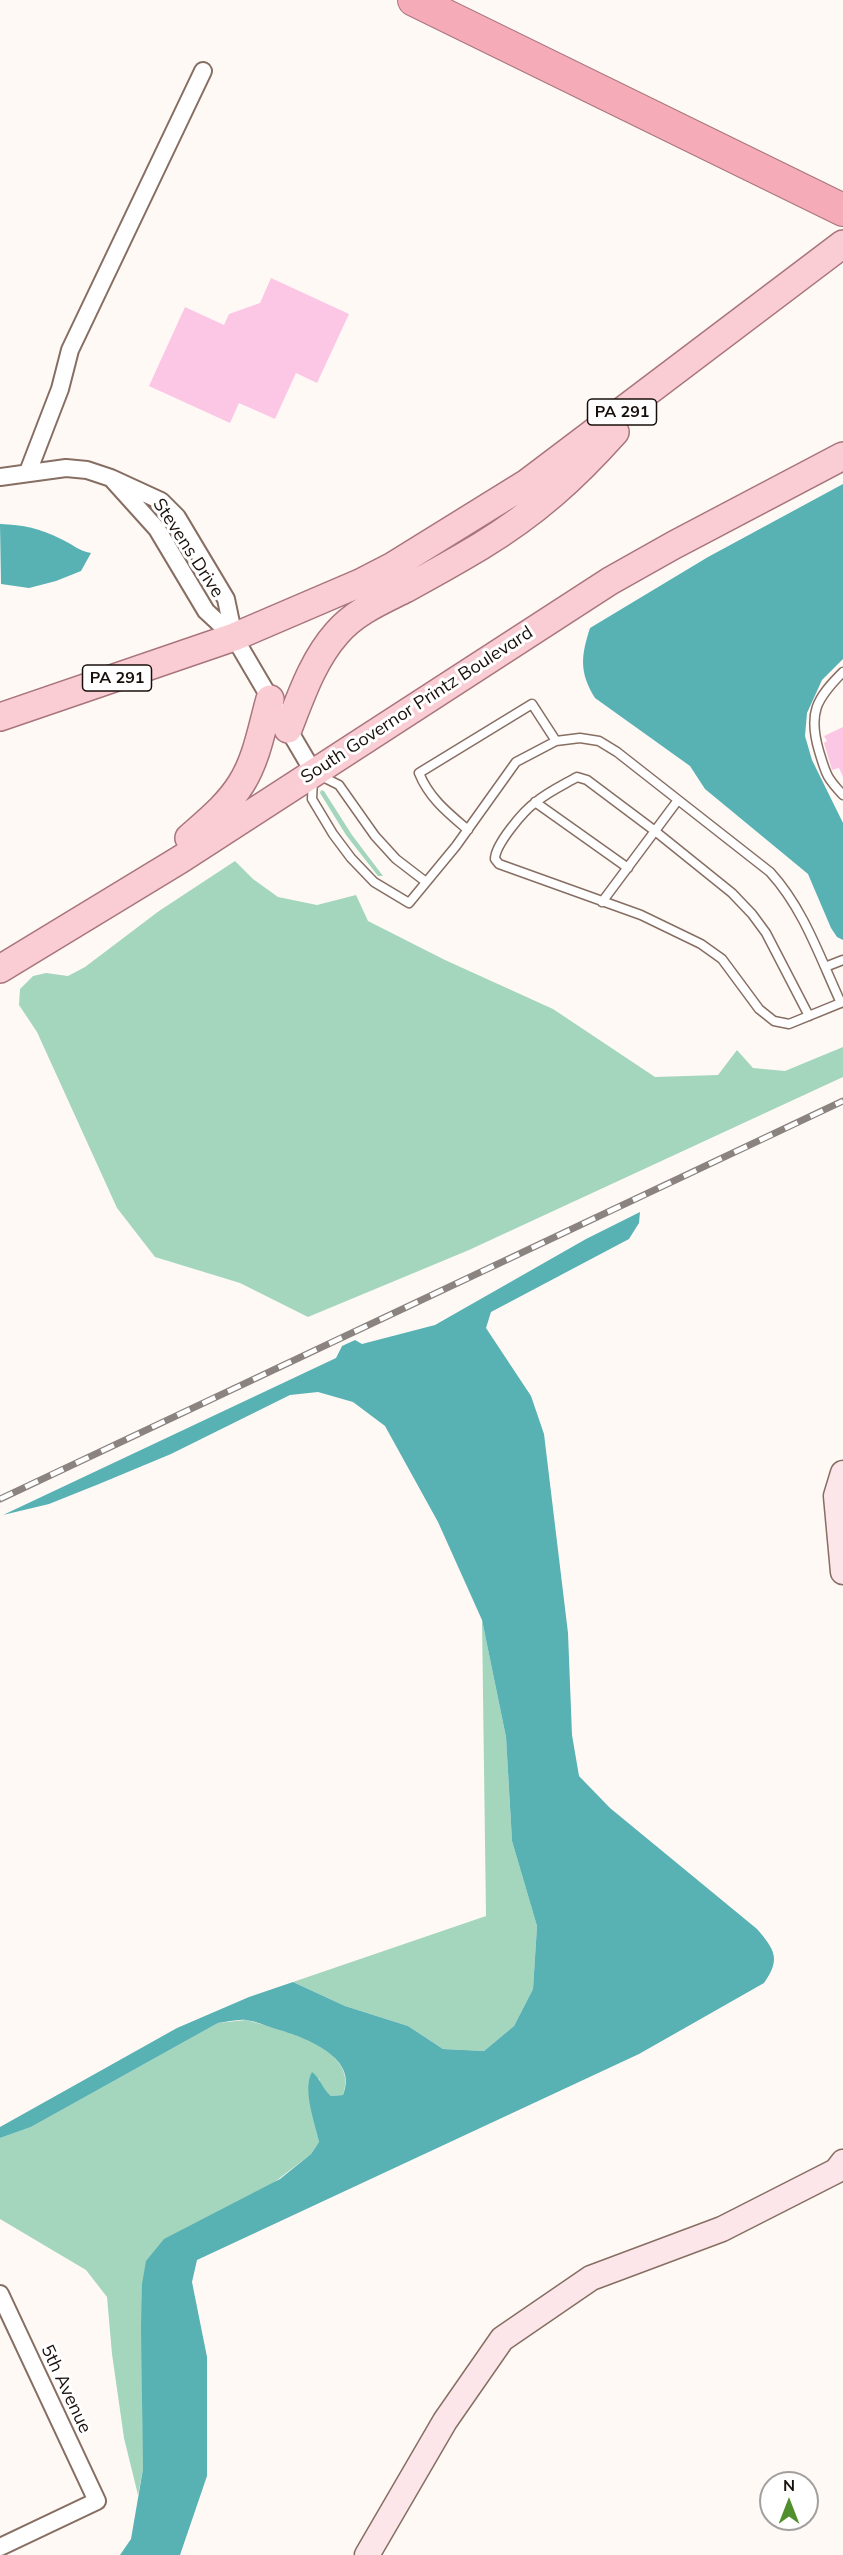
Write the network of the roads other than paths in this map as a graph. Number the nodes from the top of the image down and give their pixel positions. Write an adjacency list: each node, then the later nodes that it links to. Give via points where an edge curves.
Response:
1 (414, 0): 3 (highway)
2 (203, 71): 7 (street, via 70,350 60,389)
3 (843, 210)
4 (843, 244): 5 (main road, PA 291)
5 (660, 383): 10 (main road, PA 291, via 527,483 443,537 360,583); 14 (main road, via 574,477 532,513 481,546 359,613 338,631 312,670)
6 (843, 456): 16 (main road, South Governor Printz Boulevard, via 610,581)
7 (28, 472): 8 (street, Stevens Drive); 9 (street, Stevens Drive, via 78,469)
8 (0, 477)
9 (111, 477): 10 (street, Stevens Drive, via 157,530 206,611); 10 (street, Stevens Drive, via 160,501 177,517 226,599)
10 (234, 637): 12 (street, Stevens Drive); 13 (main road, PA 291)
11 (843, 672): 17 (lane, via 830,684 816,708 812,729 827,777)
12 (270, 699): 14 (street, Stevens Drive); 24 (main road, via 251,765 234,794)
13 (0, 717)
14 (288, 729): 16 (street, Stevens Drive)
15 (556, 741): 18 (lane, via 599,741); 20 (lane, via 516,762); 20 (lane, via 532,704 419,773 438,805)
16 (314, 773): 23 (lane, via 339,784 375,836 396,859); 23 (lane, via 312,799 333,834 374,882 409,903); 24 (main road, South Governor Printz Boulevard)
17 (843, 795)
18 (678, 800): 21 (lane); 27 (lane, via 783,886)
19 (535, 802): 21 (lane, via 577,777 587,780); 22 (lane); 25 (lane, via 495,851 495,859 499,864)
20 (468, 830): 23 (lane)
21 (656, 831): 22 (lane); 30 (lane, via 752,914)
22 (628, 868): 25 (lane)
23 (426, 882)
24 (134, 887): 28 (main road, South Governor Printz Boulevard)
25 (602, 902): 30 (lane, via 641,915 701,944 722,959 759,1009 774,1021 789,1024)
26 (843, 960): 27 (lane)
27 (825, 967): 29 (lane)
28 (0, 969)
29 (842, 1002): 30 (lane)
30 (809, 1016)
31 (843, 1473): 32 (street, via 836,1496)
32 (843, 1572)
33 (843, 2162): 36 (street, via 836,2171 722,2229 591,2278 502,2339 445,2421)
34 (0, 2294): 35 (street, 5th Avenue, via 97,2501)
35 (0, 2547)
36 (367, 2555)

